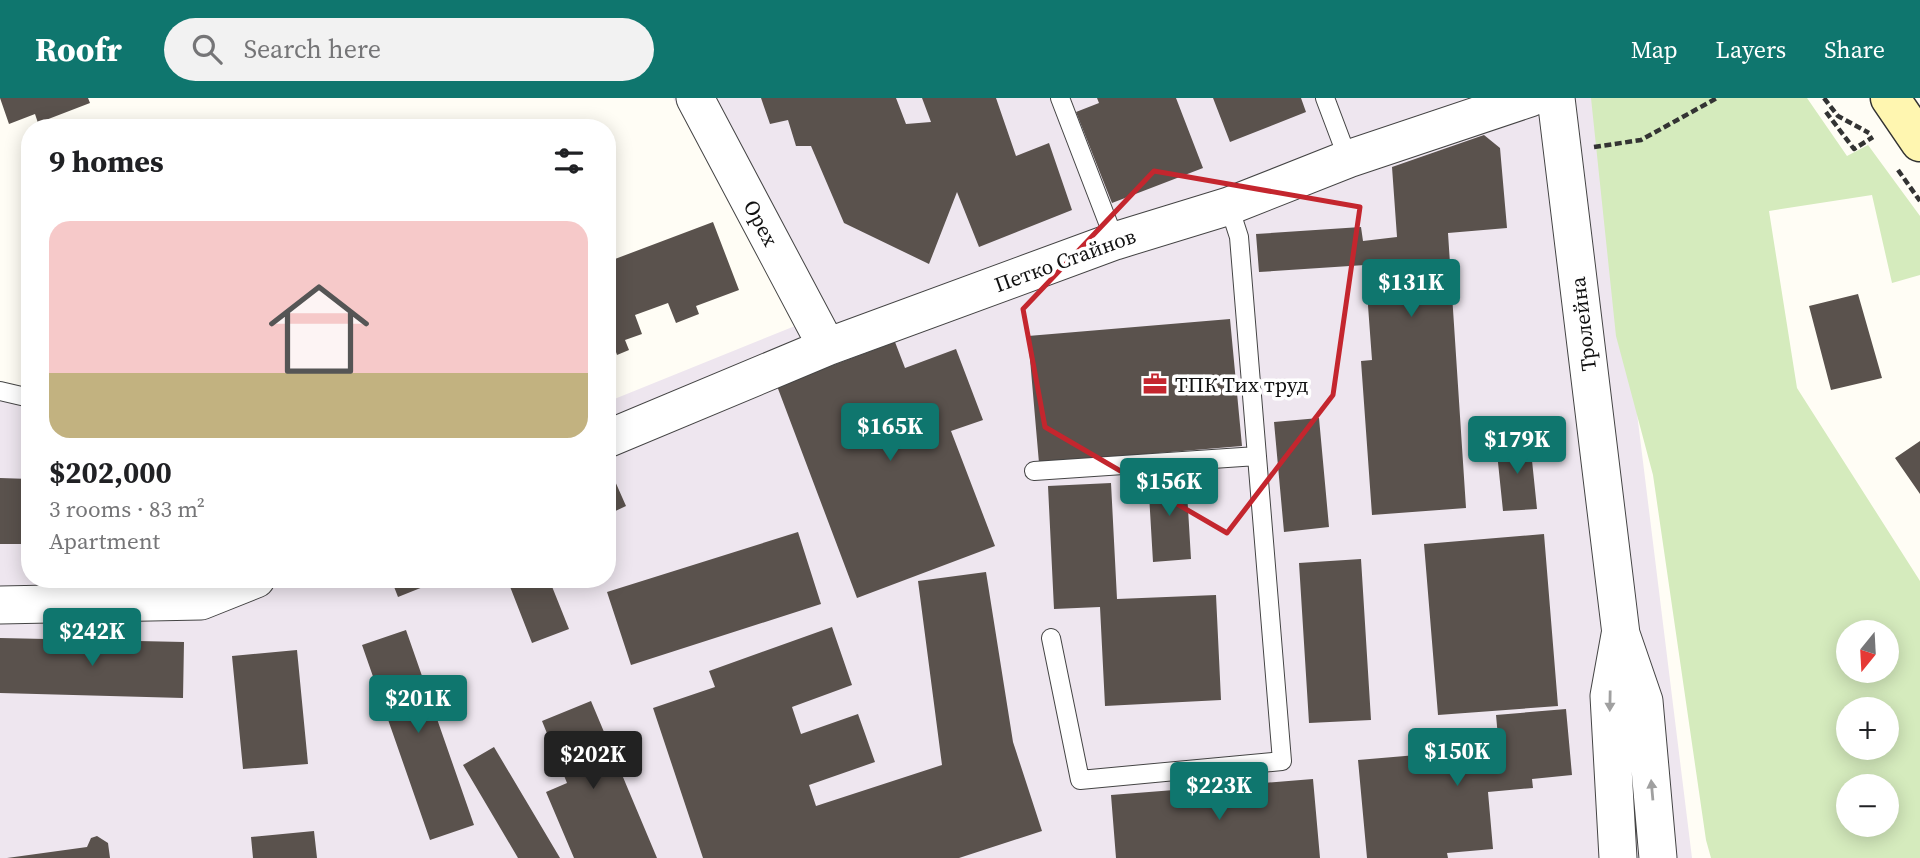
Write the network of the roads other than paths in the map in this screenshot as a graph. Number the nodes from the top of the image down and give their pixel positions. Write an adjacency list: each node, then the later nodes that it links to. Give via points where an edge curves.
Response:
1 (695, 98): 11 (street, Орех)
2 (1060, 98): 10 (lane)
3 (1325, 98): 8 (lane)
4 (1530, 98): 8 (street, Петко Стайнов)
5 (1556, 98): 19 (street, Тролейна)
6 (1890, 98): 7 (main road)
7 (1908, 155)
8 (1348, 159): 9 (street, Петко Стайнов)
9 (1229, 206): 10 (street, Петко Стайнов); 15 (lane, via 1239,237)
10 (1115, 241): 11 (street, Петко Стайнов)
11 (827, 347): 14 (street, Петко Стайнов)
12 (0, 391): 13 (lane)
13 (21, 396)
14 (616, 435)
15 (1257, 456): 16 (lane); 20 (lane, via 1282,761 1080,780)
16 (1034, 471)
17 (234, 588): 18 (street, via 201,601)
18 (0, 605)
19 (1620, 634): 21 (street, Тролейна, one-way to 21, via 1609,695); 22 (street, Тролейна, one-way to 19, via 1644,701)
20 (1051, 638)
21 (1618, 858)
22 (1658, 858)

